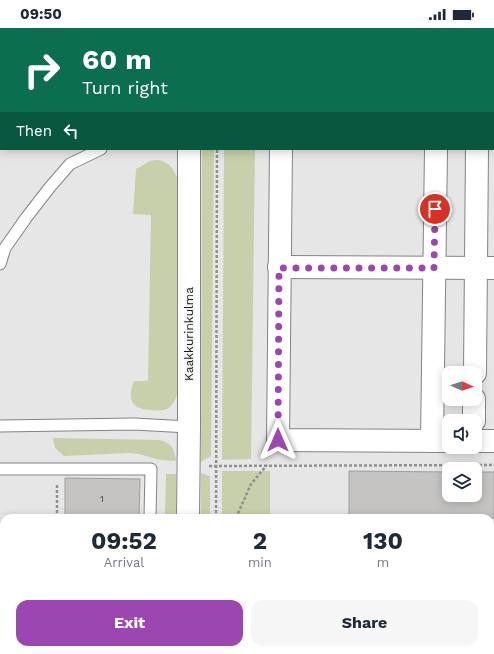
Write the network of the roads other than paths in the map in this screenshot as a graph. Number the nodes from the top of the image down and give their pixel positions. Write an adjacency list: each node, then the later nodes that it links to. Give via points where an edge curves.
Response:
1 (99, 150): 6 (lane, via 70,164 50,187 6,248)
2 (188, 150): 12 (street, Kaakkurinkulma)
3 (281, 150): 7 (street)
4 (436, 150): 8 (street)
5 (477, 150): 9 (street)
6 (0, 264)
7 (279, 268): 8 (street); 13 (street, via 278,440)
8 (434, 268): 9 (street); 13 (street)
9 (485, 268): 10 (street)
10 (476, 366)
11 (0, 426): 12 (lane, via 134,424)
12 (189, 427): 18 (street, Kaakkurinkulma)
13 (441, 441)
14 (482, 441): 15 (street)
15 (494, 441)
16 (0, 469): 17 (lane, via 150,469)
17 (150, 514)
18 (188, 514)

